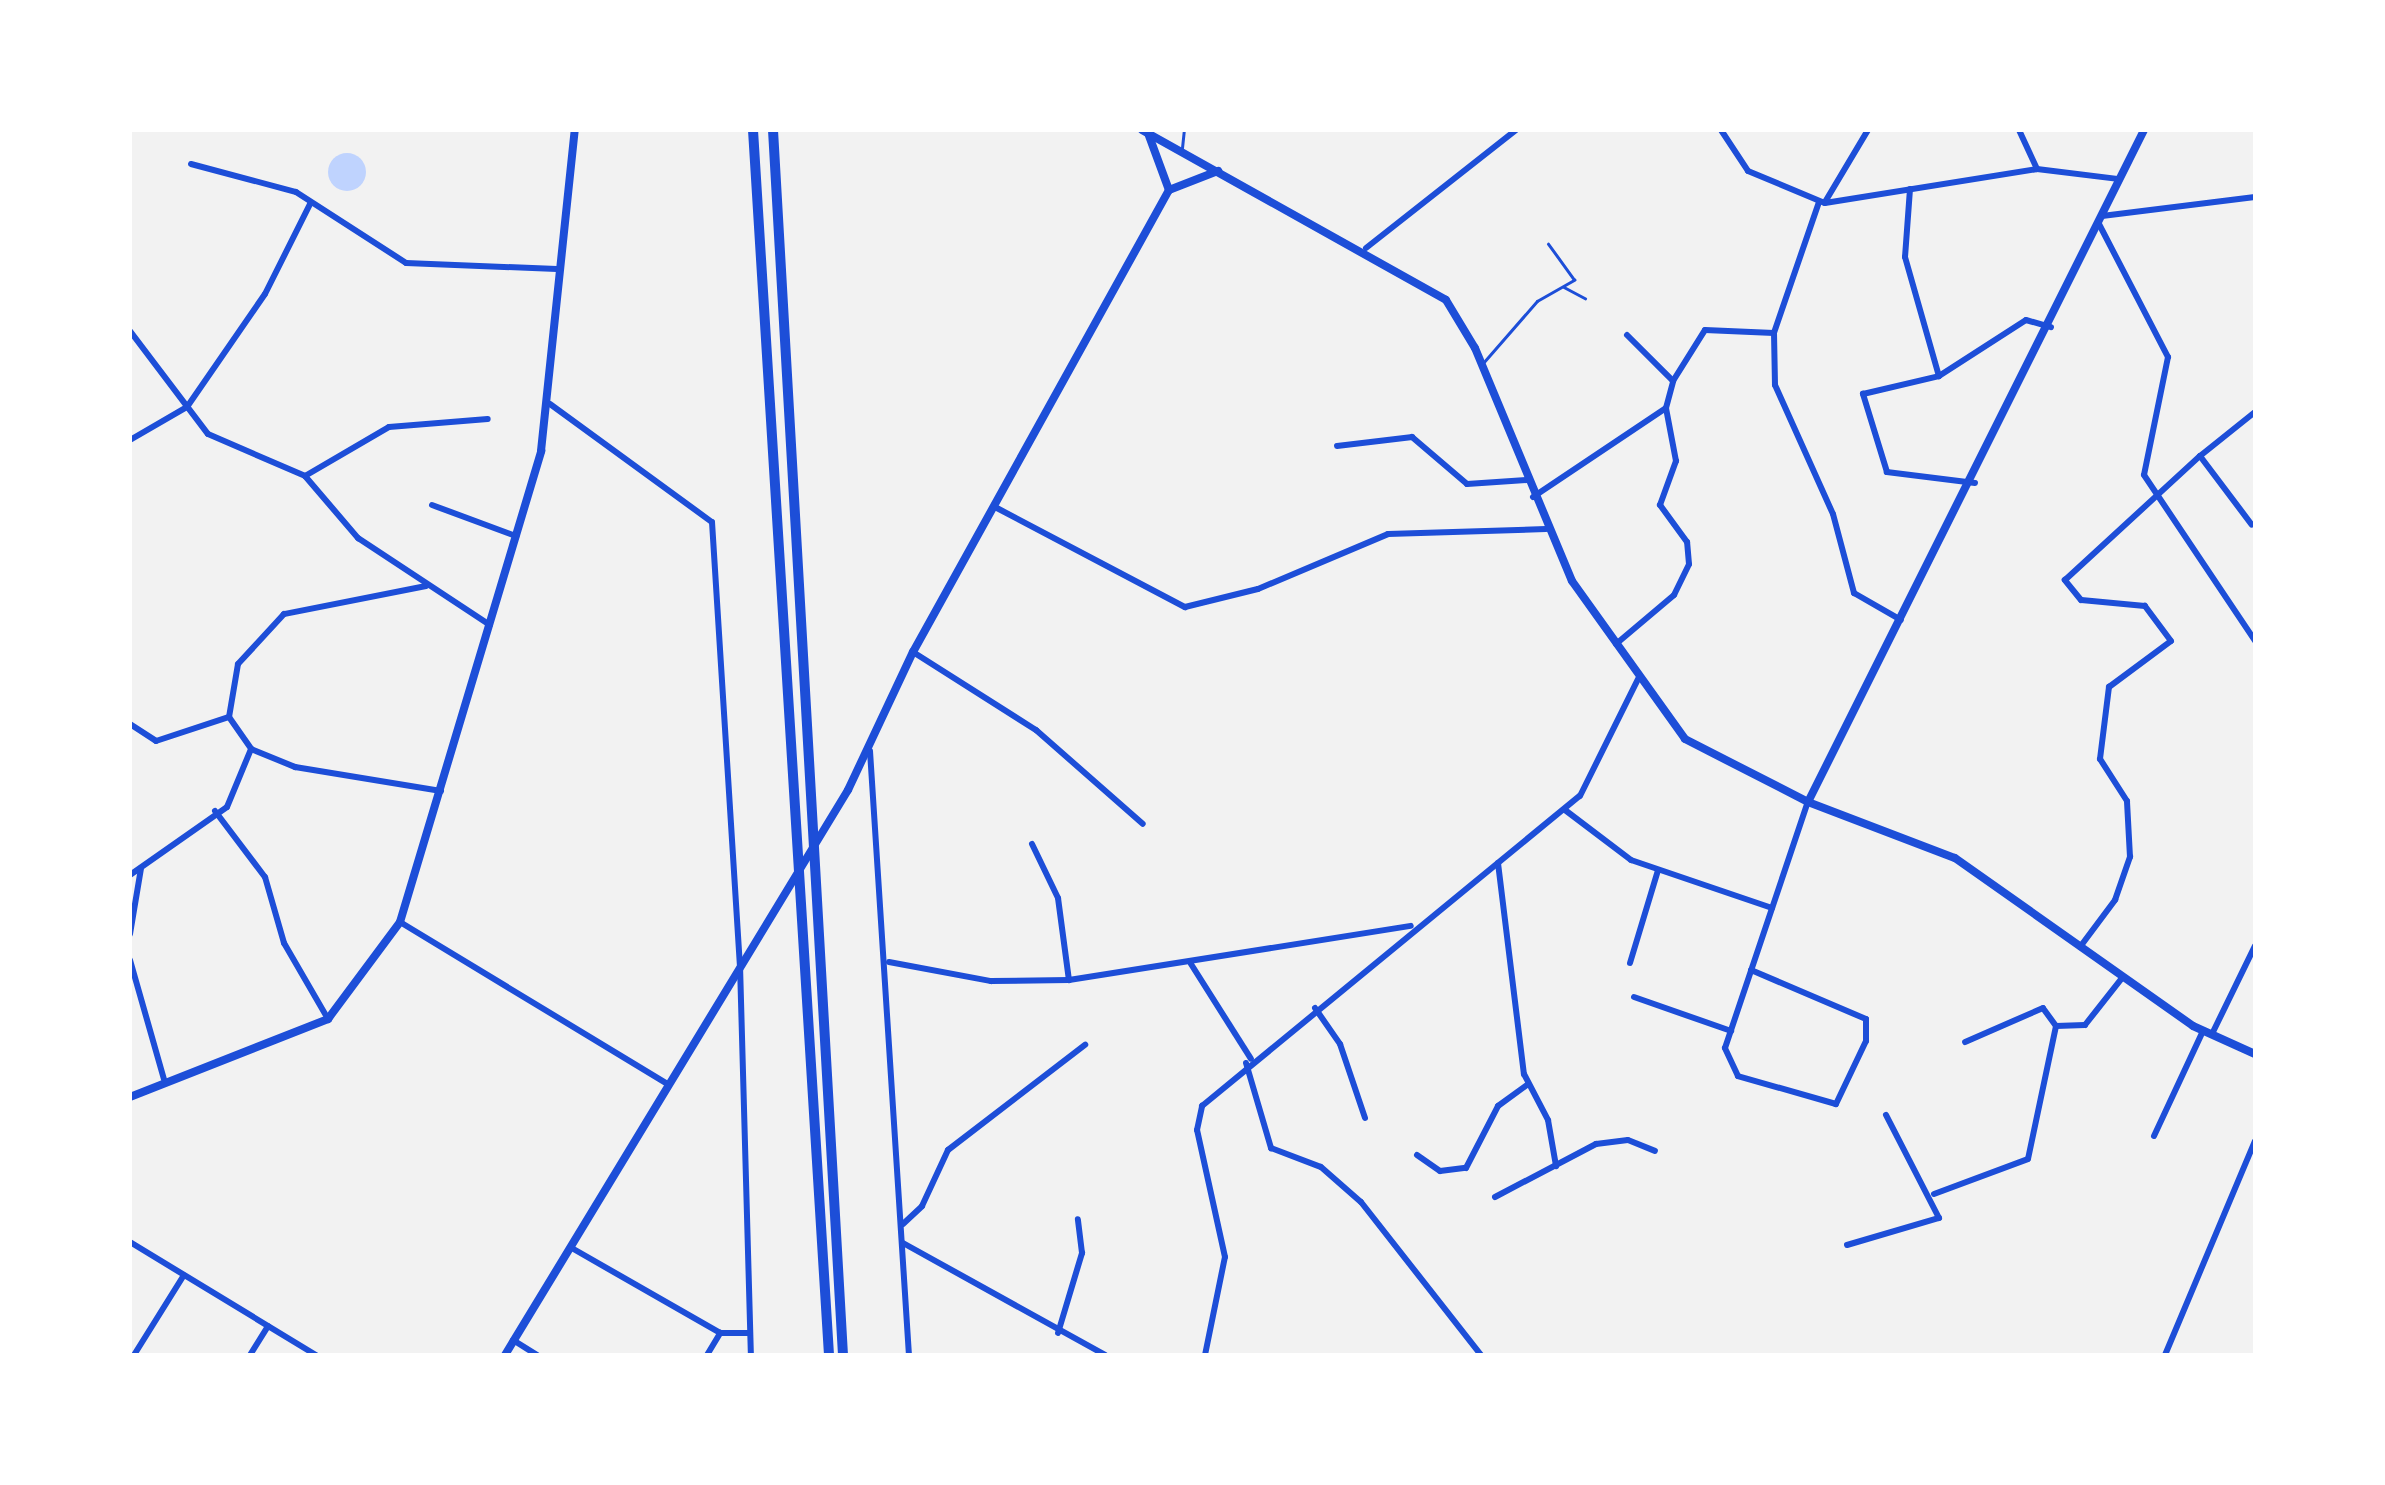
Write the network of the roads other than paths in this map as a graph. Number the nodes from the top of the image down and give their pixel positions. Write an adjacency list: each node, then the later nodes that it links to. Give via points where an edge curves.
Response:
1 (574, 130): 24 (main road)
2 (753, 130): 129 (highway, via 806,896)
3 (774, 130): 130 (highway)
4 (1184, 130): 11 (lane)
5 (1516, 130): 23 (street)
6 (1722, 130): 19 (street, via 1748,171)
7 (1868, 130): 19 (street)
8 (2019, 130): 13 (street)
9 (2144, 130): 15 (main road)
10 (1145, 132): 11 (main road); 17 (main road)
11 (1182, 152): 14 (main road)
12 (190, 164): 20 (street, via 277,184)
13 (2037, 169): 15 (street); 16 (street)
14 (1218, 172): 17 (main road); 23 (main road)
15 (2119, 178): 21 (main road)
16 (1910, 189): 19 (street); 32 (street, via 1905,257)
17 (1169, 190): 48 (main road)
18 (2255, 197): 21 (street)
19 (1822, 202): 29 (street)
20 (310, 204): 24 (street, via 406,262); 35 (street, via 265,294)
21 (2100, 220): 27 (main road); 45 (street, via 2168,357 2141,463)
22 (1548, 244): 25 (lane, via 1576,272)
23 (1366, 248): 31 (main road, via 1446,300)
24 (557, 269): 34 (main road)
25 (1563, 286): 26 (lane); 31 (lane, via 1536,301)
26 (1585, 298)
27 (2050, 327): 32 (street, via 2026,320); 44 (main road)
28 (130, 331): 35 (street)
29 (1774, 332): 33 (street, via 1705,330); 53 (street, via 1778,394 1833,514 1854,593)
30 (1626, 335): 33 (street)
31 (1482, 364): 43 (main road)
32 (1939, 376): 44 (street, via 1865,391 1884,468)
33 (1673, 382): 36 (street)
34 (550, 404): 51 (main road); 83 (street, via 712,522)
35 (187, 407): 39 (street); 42 (street, via 208,434)
36 (1666, 408): 46 (street); 56 (street, via 1676,461 1660,505 1687,542 1689,564 1674,595)
37 (2255, 412): 41 (street)
38 (488, 420): 42 (street, via 388,428)
39 (130, 440)
40 (1336, 446): 43 (street, via 1412,436 1467,484)
41 (2200, 456): 45 (street); 49 (street)
42 (304, 476): 52 (street, via 358,538)
43 (1527, 480): 46 (main road)
44 (1976, 483): 53 (main road)
45 (2156, 496): 55 (street); 78 (street, via 2065,580 2081,600 2145,606 2171,640 2109,687 2100,759 2127,801 2130,856 2115,900)
46 (1533, 497): 50 (main road)
47 (432, 506): 51 (street)
48 (995, 507): 50 (street, via 1186,607 1258,588 1388,534); 57 (main road)
49 (2252, 525)
50 (1546, 530): 56 (main road)
51 (516, 536): 54 (main road)
52 (426, 586): 54 (street); 59 (street, via 284,614 238,664)
53 (1902, 621): 64 (main road)
54 (490, 625): 63 (main road)
55 (2255, 641)
56 (1615, 645): 58 (main road)
57 (913, 652): 62 (main road); 67 (street, via 1036,730)
58 (1638, 679): 64 (main road, via 1685,739); 65 (street)
59 (229, 718): 60 (street, via 156,741); 61 (street)
60 (130, 724)
61 (251, 749): 63 (street, via 310,772); 66 (street, via 242,789)
62 (870, 751): 80 (street); 83 (main road)
63 (441, 791): 74 (main road)
64 (1808, 802): 73 (street); 78 (main road, via 1955,858)
65 (1565, 810): 69 (street); 71 (street)
66 (215, 811): 70 (street); 89 (street, via 265,877 284,943)
67 (1143, 824)
68 (1032, 844): 86 (street, via 1058,898)
69 (1498, 863): 75 (street); 99 (street)
70 (141, 866): 72 (street); 76 (street)
71 (1658, 870): 73 (street); 81 (street)
72 (130, 875)
73 (1772, 908): 84 (street)
74 (400, 922): 89 (main road); 98 (street)
75 (1411, 926): 82 (street); 88 (street)
76 (130, 934)
77 (2255, 946): 92 (street)
78 (2080, 948): 85 (main road)
79 (130, 960): 97 (street)
80 (888, 962): 86 (street, via 991,981); 111 (street)
81 (1630, 963)
82 (1190, 964): 86 (street); 96 (street)
83 (740, 965): 98 (main road); 119 (street)
84 (1751, 970): 91 (street); 91 (street, via 1864,1015 1868,1034 1847,1092 1826,1106 1738,1076 1725,1048)
85 (2122, 978): 90 (street, via 2085,1026); 92 (main road)
86 (1069, 980)
87 (1634, 997): 91 (street)
88 (1315, 1008): 96 (street); 102 (street, via 1340,1044)
89 (328, 1019): 97 (main road)
90 (2056, 1026): 93 (street, via 2042,1008); 108 (street, via 2028,1159)
91 (1730, 1031)
92 (2207, 1032): 95 (main road); 103 (street)
93 (1965, 1042)
94 (1085, 1045): 111 (street, via 948,1150 922,1206)
95 (2255, 1054)
96 (1249, 1061): 133 (street, via 1198,1118 1225,1257); 134 (street, via 1271,1148 1321,1167 1361,1202)
97 (164, 1079): 100 (main road)
98 (668, 1084): 115 (main road)
99 (1527, 1085): 106 (street, via 1498,1106 1466,1168 1440,1171); 107 (street, via 1548,1120)
100 (130, 1097)
101 (1886, 1116): 108 (street)
102 (1365, 1118)
103 (2154, 1136)
104 (2255, 1141): 135 (street)
105 (1655, 1151): 107 (street, via 1611,1140)
106 (1417, 1155)
107 (1556, 1166): 109 (street)
108 (1934, 1194): 114 (street, via 1939,1218)
109 (1495, 1197)
110 (1078, 1219): 120 (street, via 1082,1252)
111 (902, 1224): 113 (street)
112 (130, 1242): 116 (street)
113 (902, 1243): 120 (street); 131 (street)
114 (1847, 1246)
115 (570, 1248): 118 (street); 121 (main road)
116 (184, 1274): 117 (street); 122 (street)
117 (268, 1326): 123 (street); 124 (street)
118 (720, 1334): 119 (street); 127 (street)
119 (750, 1334): 128 (street)
120 (1058, 1334): 132 (street)
121 (514, 1340): 125 (main road); 126 (street)
122 (134, 1355)
123 (250, 1355)
124 (316, 1355)
125 (505, 1355)
126 (537, 1355)
127 (707, 1355)
128 (752, 1355)
129 (829, 1355)
130 (844, 1355)
131 (908, 1355)
132 (1105, 1355)
133 (1205, 1355)
134 (1481, 1355)
135 (2166, 1355)

